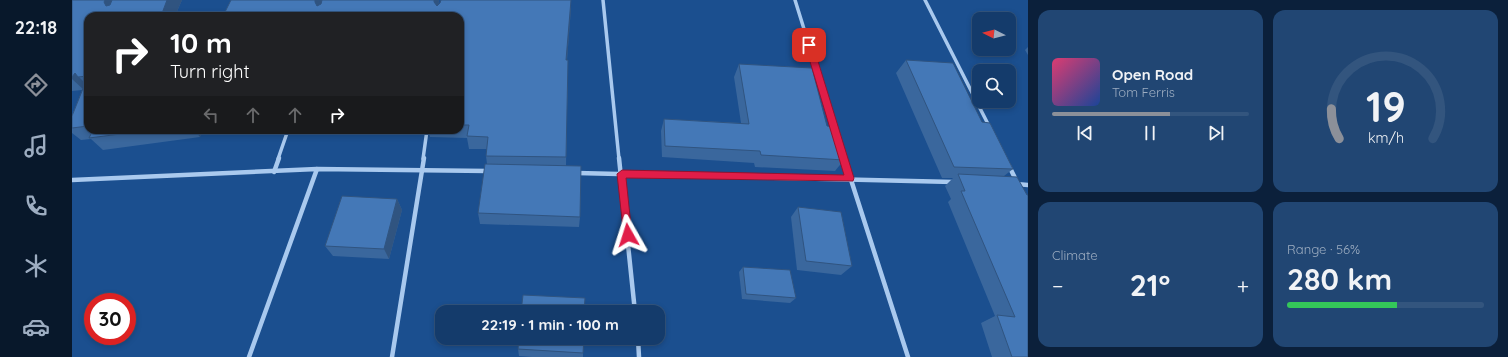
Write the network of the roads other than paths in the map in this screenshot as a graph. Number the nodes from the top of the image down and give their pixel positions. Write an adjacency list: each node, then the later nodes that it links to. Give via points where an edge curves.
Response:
1 (604, 0): 13 (street)
2 (796, 0): 14 (street)
3 (925, 0): 4 (street)
4 (989, 127)
5 (287, 134): 11 (street)
6 (426, 134): 9 (street)
7 (1007, 163): 18 (street)
8 (317, 170): 9 (street); 11 (street); 23 (street)
9 (422, 170): 10 (street); 24 (street)
10 (494, 171)
11 (274, 172): 15 (street)
12 (574, 173): 13 (street)
13 (622, 174): 14 (street); 21 (street)
14 (850, 178): 16 (street); 26 (street)
15 (72, 180)
16 (957, 182)
17 (1010, 184): 18 (street)
18 (1018, 184): 19 (street); 20 (street)
19 (1028, 184)
20 (1021, 190)
21 (634, 305)
22 (639, 345): 25 (street)
23 (249, 357)
24 (392, 357)
25 (640, 357)
26 (908, 357)

